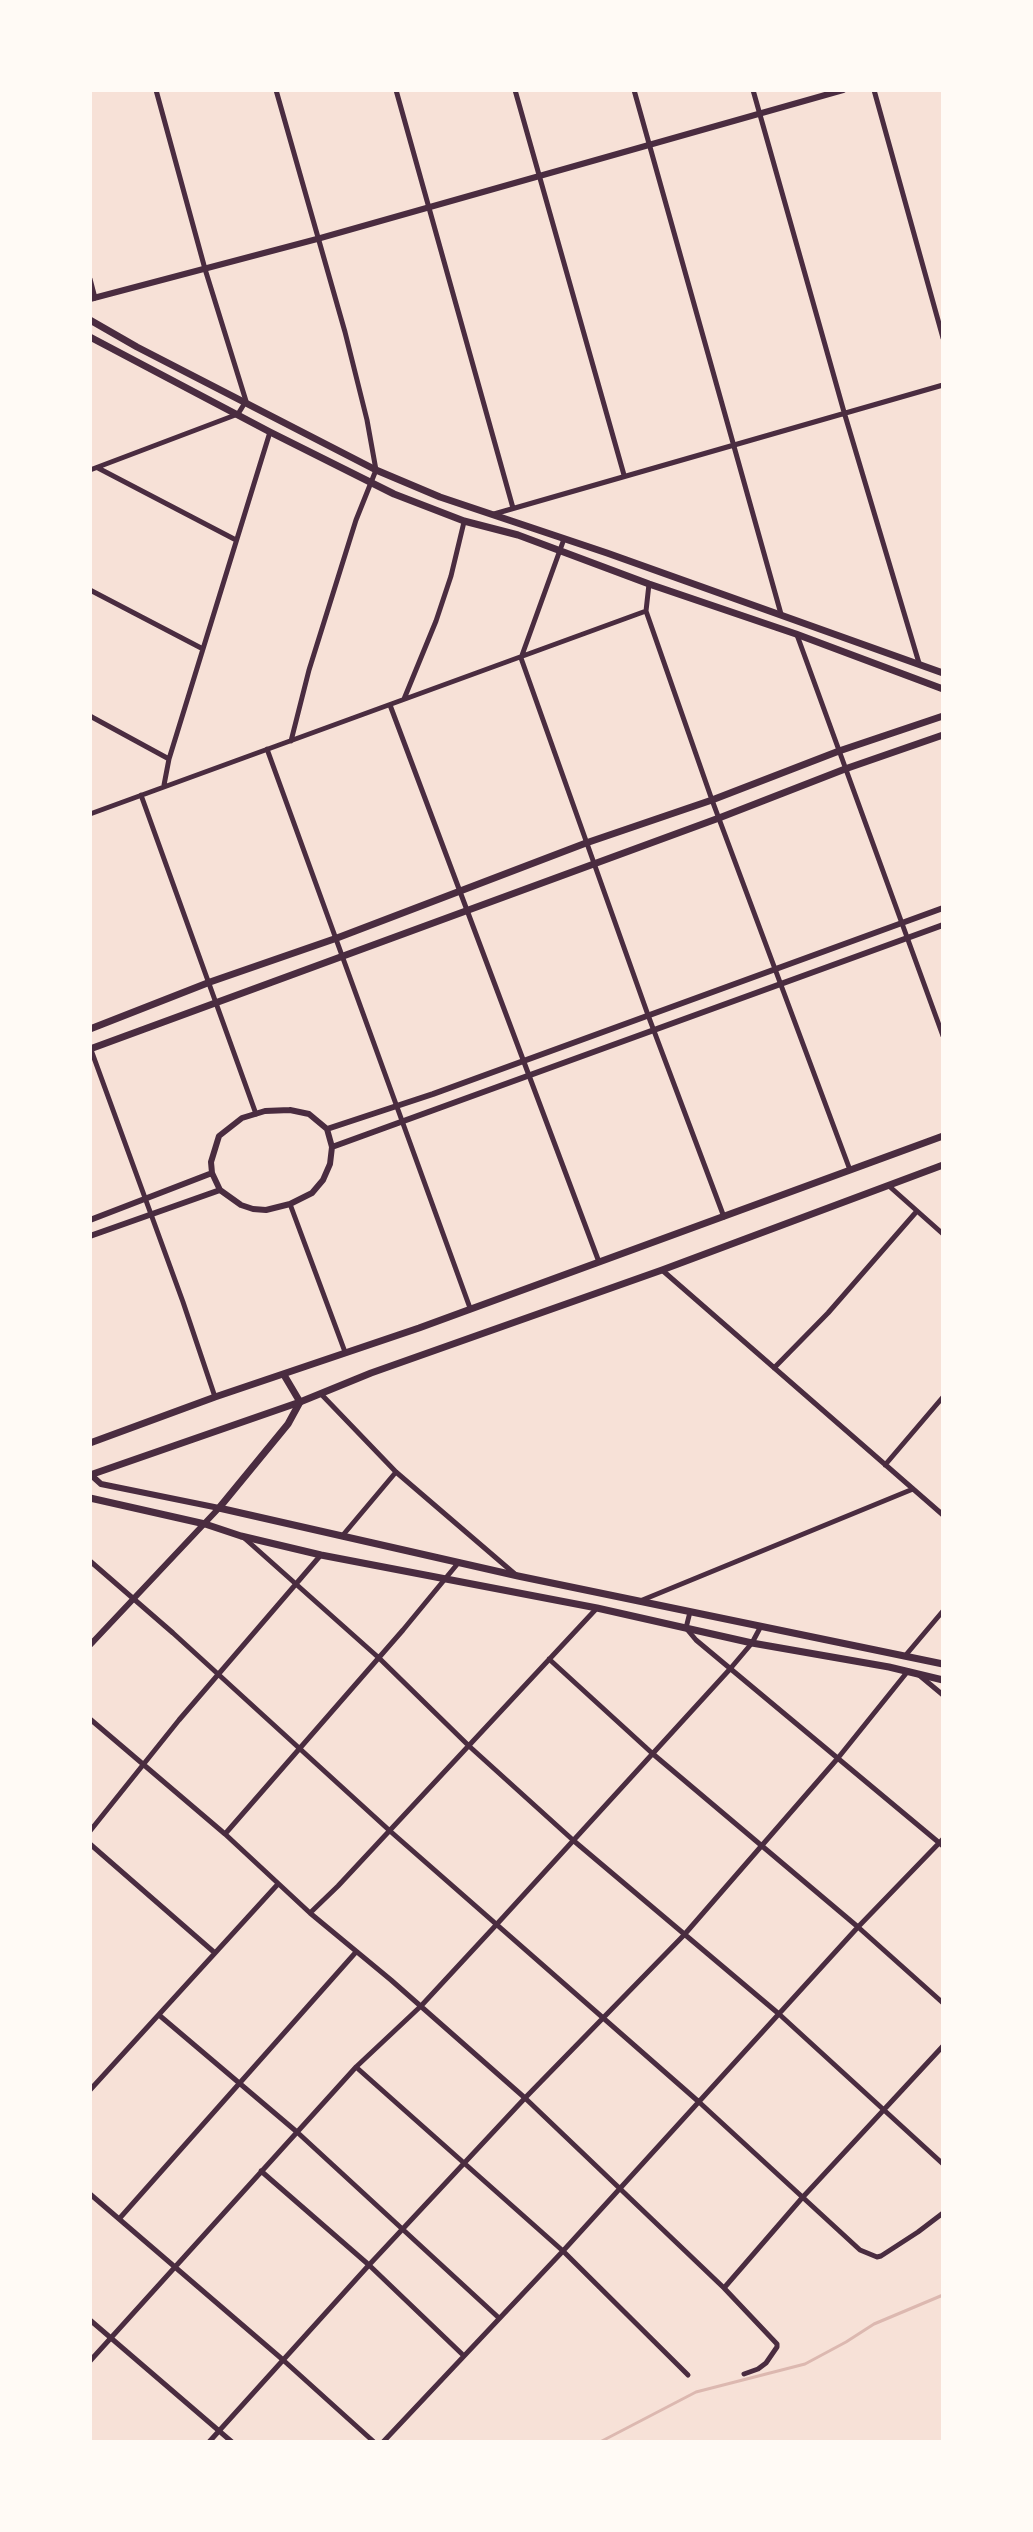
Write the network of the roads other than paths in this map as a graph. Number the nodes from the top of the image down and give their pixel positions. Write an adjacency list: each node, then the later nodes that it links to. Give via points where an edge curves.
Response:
1 (156, 90): 14 (street)
2 (276, 90): 13 (street)
3 (396, 90): 12 (street)
4 (515, 90): 11 (street)
5 (634, 90): 10 (street)
6 (753, 90): 9 (street)
7 (843, 90): 9 (street)
8 (874, 90): 19 (street)
9 (760, 114): 10 (street); 22 (street)
10 (649, 143): 11 (street); 25 (street)
11 (540, 176): 12 (street); 28 (street)
12 (429, 207): 13 (street); 30 (street)
13 (317, 239): 14 (street); 27 (street, via 349,347)
14 (205, 269): 16 (street); 21 (street)
15 (90, 279): 16 (street)
16 (93, 298)
17 (90, 320): 21 (main road)
18 (90, 337): 23 (main road)
19 (943, 338)
20 (943, 385): 22 (street)
21 (246, 401): 23 (street); 27 (main road)
22 (844, 412): 25 (street); 45 (street)
23 (238, 414): 24 (main road); 26 (street)
24 (270, 432): 29 (main road); 34 (street)
25 (735, 445): 28 (street); 41 (street)
26 (94, 468): 34 (street)
27 (376, 470): 29 (street); 31 (main road)
28 (624, 475): 30 (street)
29 (370, 482): 32 (main road); 53 (street)
30 (513, 508): 31 (street)
31 (493, 514): 33 (main road)
32 (464, 521): 35 (main road); 48 (street, via 436,621)
33 (564, 539): 35 (street); 37 (main road)
34 (236, 540): 43 (street)
35 (559, 551): 36 (main road); 44 (street)
36 (649, 584): 39 (main road); 40 (street)
37 (706, 588): 39 (main road); 41 (main road)
38 (90, 590): 43 (street)
39 (702, 601): 42 (main road)
40 (646, 611): 44 (street); 60 (street)
41 (781, 614): 45 (main road)
42 (796, 634): 47 (main road); 55 (street)
43 (203, 649): 56 (street)
44 (521, 658): 48 (street); 63 (street)
45 (919, 663): 46 (main road)
46 (943, 673)
47 (943, 689)
48 (404, 699): 49 (street)
49 (390, 705): 53 (street); 65 (street)
50 (90, 716): 56 (street)
51 (943, 716): 55 (main road)
52 (943, 735): 57 (main road)
53 (291, 741): 54 (street)
54 (267, 749): 58 (street); 70 (street)
55 (839, 751): 57 (street); 60 (main road)
56 (169, 759): 58 (street)
57 (845, 769): 62 (main road); 68 (street)
58 (164, 786): 59 (street)
59 (141, 795): 61 (street); 74 (street)
60 (712, 800): 62 (street); 63 (main road)
61 (90, 814)
62 (719, 818): 64 (main road); 73 (street)
63 (586, 843): 64 (street); 65 (main road)
64 (594, 863): 67 (main road); 77 (street)
65 (461, 890): 67 (street); 70 (main road)
66 (943, 908): 68 (street)
67 (469, 911): 72 (main road); 82 (street)
68 (901, 923): 71 (street); 73 (street)
69 (943, 925): 71 (street)
70 (337, 938): 72 (street); 74 (main road)
71 (907, 938): 75 (street); 80 (street)
72 (343, 958): 76 (main road); 84 (street)
73 (775, 970): 75 (street); 77 (street)
74 (210, 982): 76 (street); 78 (main road)
75 (780, 985): 79 (street); 91 (street)
76 (217, 1003): 81 (main road); 85 (street)
77 (648, 1015): 79 (street); 82 (street)
78 (90, 1029)
79 (654, 1030): 83 (street); 99 (street)
80 (943, 1036)
81 (90, 1048): 95 (street)
82 (524, 1060): 83 (street); 84 (street)
83 (529, 1076): 86 (street); 103 (street)
84 (397, 1106): 86 (street); 87 (street)
85 (256, 1114): 87 (street, via 299,1111); 92 (street, via 219,1136)
86 (403, 1122): 89 (street); 105 (street)
87 (327, 1129): 89 (street)
88 (943, 1136): 91 (main road)
89 (332, 1147): 96 (street, via 323,1180 312,1193)
90 (943, 1165): 93 (main road)
91 (850, 1170): 99 (main road)
92 (212, 1173): 94 (street); 95 (street)
93 (889, 1186): 97 (street); 104 (main road)
94 (220, 1190): 96 (street, via 253,1209); 98 (street)
95 (144, 1199): 98 (street); 100 (street)
96 (290, 1204): 106 (street)
97 (917, 1211): 101 (street); 107 (street)
98 (150, 1214): 102 (street); 110 (street)
99 (724, 1217): 103 (main road)
100 (90, 1220)
101 (943, 1234)
102 (90, 1236)
103 (599, 1262): 105 (main road)
104 (662, 1270): 107 (street); 109 (main road)
105 (470, 1308): 106 (main road)
106 (345, 1352): 108 (main road)
107 (774, 1368): 114 (street)
108 (284, 1375): 110 (main road); 112 (main road)
109 (321, 1393): 112 (main road); 115 (street)
110 (215, 1397): 113 (main road)
111 (943, 1397): 114 (street)
112 (300, 1402): 116 (main road); 119 (main road)
113 (91, 1440)
114 (885, 1465): 117 (street)
115 (396, 1472): 123 (street); 127 (street)
116 (90, 1475): 119 (street, via 101,1484)
117 (913, 1489): 120 (street); 131 (street)
118 (90, 1498): 121 (main road)
119 (219, 1508): 121 (street); 123 (main road)
120 (943, 1515)
121 (205, 1524): 122 (main road); 130 (street)
122 (241, 1536): 124 (main road); 129 (street)
123 (342, 1536): 126 (main road)
124 (321, 1555): 128 (main road); 129 (street)
125 (90, 1561): 130 (street)
126 (459, 1562): 127 (main road); 128 (street)
127 (518, 1576): 131 (main road)
128 (443, 1580): 132 (main road); 140 (street)
129 (294, 1585): 140 (street); 145 (street)
130 (134, 1601): 138 (street); 145 (street)
131 (639, 1601): 134 (main road)
132 (597, 1608): 136 (main road); 141 (street)
133 (943, 1611): 139 (street)
134 (690, 1612): 135 (main road); 136 (street)
135 (761, 1626): 137 (street); 139 (main road)
136 (686, 1628): 137 (main road); 143 (street)
137 (752, 1643): 143 (street); 144 (main road)
138 (90, 1645)
139 (905, 1656): 142 (main road)
140 (379, 1658): 150 (street); 151 (street)
141 (549, 1659): 150 (street); 152 (street)
142 (943, 1664)
143 (730, 1669): 152 (street); 153 (street)
144 (908, 1671): 146 (main road); 153 (street)
145 (217, 1674): 151 (street); 154 (street)
146 (917, 1674): 147 (main road); 148 (street)
147 (943, 1680)
148 (943, 1695)
149 (90, 1719): 154 (street)
150 (469, 1746): 156 (street); 158 (street)
151 (300, 1749): 156 (street); 157 (street)
152 (653, 1754): 158 (street); 161 (street)
153 (838, 1758): 159 (street); 161 (street)
154 (142, 1765): 155 (street); 157 (street)
155 (90, 1831)
156 (390, 1831): 163 (street); 164 (street)
157 (225, 1834): 162 (street)
158 (574, 1841): 164 (street); 166 (street)
159 (942, 1842): 165 (street)
160 (90, 1844): 168 (street)
161 (761, 1847): 165 (street); 166 (street)
162 (278, 1884): 163 (street); 168 (street)
163 (310, 1913): 167 (street)
164 (497, 1924): 170 (street); 173 (street)
165 (858, 1927): 169 (street); 171 (street)
166 (684, 1935): 171 (street); 173 (street)
167 (356, 1952): 170 (street); 176 (street)
168 (215, 1953): 172 (street)
169 (943, 2003)
170 (421, 2006): 175 (street); 178 (street)
171 (779, 2014): 179 (street); 180 (street)
172 (159, 2015): 176 (street); 177 (street)
173 (603, 2019): 178 (street); 179 (street)
174 (943, 2046): 180 (street)
175 (356, 2067): 181 (street); 182 (street)
176 (239, 2085): 181 (street); 189 (street)
177 (90, 2090)
178 (525, 2098): 182 (street); 185 (street)
179 (699, 2102): 185 (street); 187 (street)
180 (882, 2110): 183 (street); 187 (street)
181 (297, 2132): 184 (street); 190 (street)
182 (465, 2164): 190 (street); 191 (street)
183 (943, 2164)
184 (261, 2171): 192 (street); 193 (street)
185 (618, 2188): 191 (street); 194 (street)
186 (90, 2194): 189 (street)
187 (802, 2198): 188 (street, via 860,2250 877,2257); 194 (street)
188 (943, 2213)
189 (119, 2219): 193 (street)
190 (404, 2230): 192 (street); 195 (street)
191 (563, 2251): 195 (street); 202 (street)
192 (369, 2265): 198 (street); 199 (street)
193 (176, 2266): 197 (street); 199 (street)
194 (724, 2288): 201 (street, via 777,2344 766,2363)
195 (499, 2318): 198 (street)
196 (90, 2320): 197 (street)
197 (111, 2338): 200 (street); 203 (street)
198 (463, 2355): 207 (street)
199 (282, 2359): 203 (street); 206 (street)
200 (90, 2361)
201 (744, 2374)
202 (688, 2375)
203 (220, 2431): 204 (street); 205 (street)
204 (209, 2442)
205 (232, 2442)
206 (374, 2442)
207 (383, 2442)

